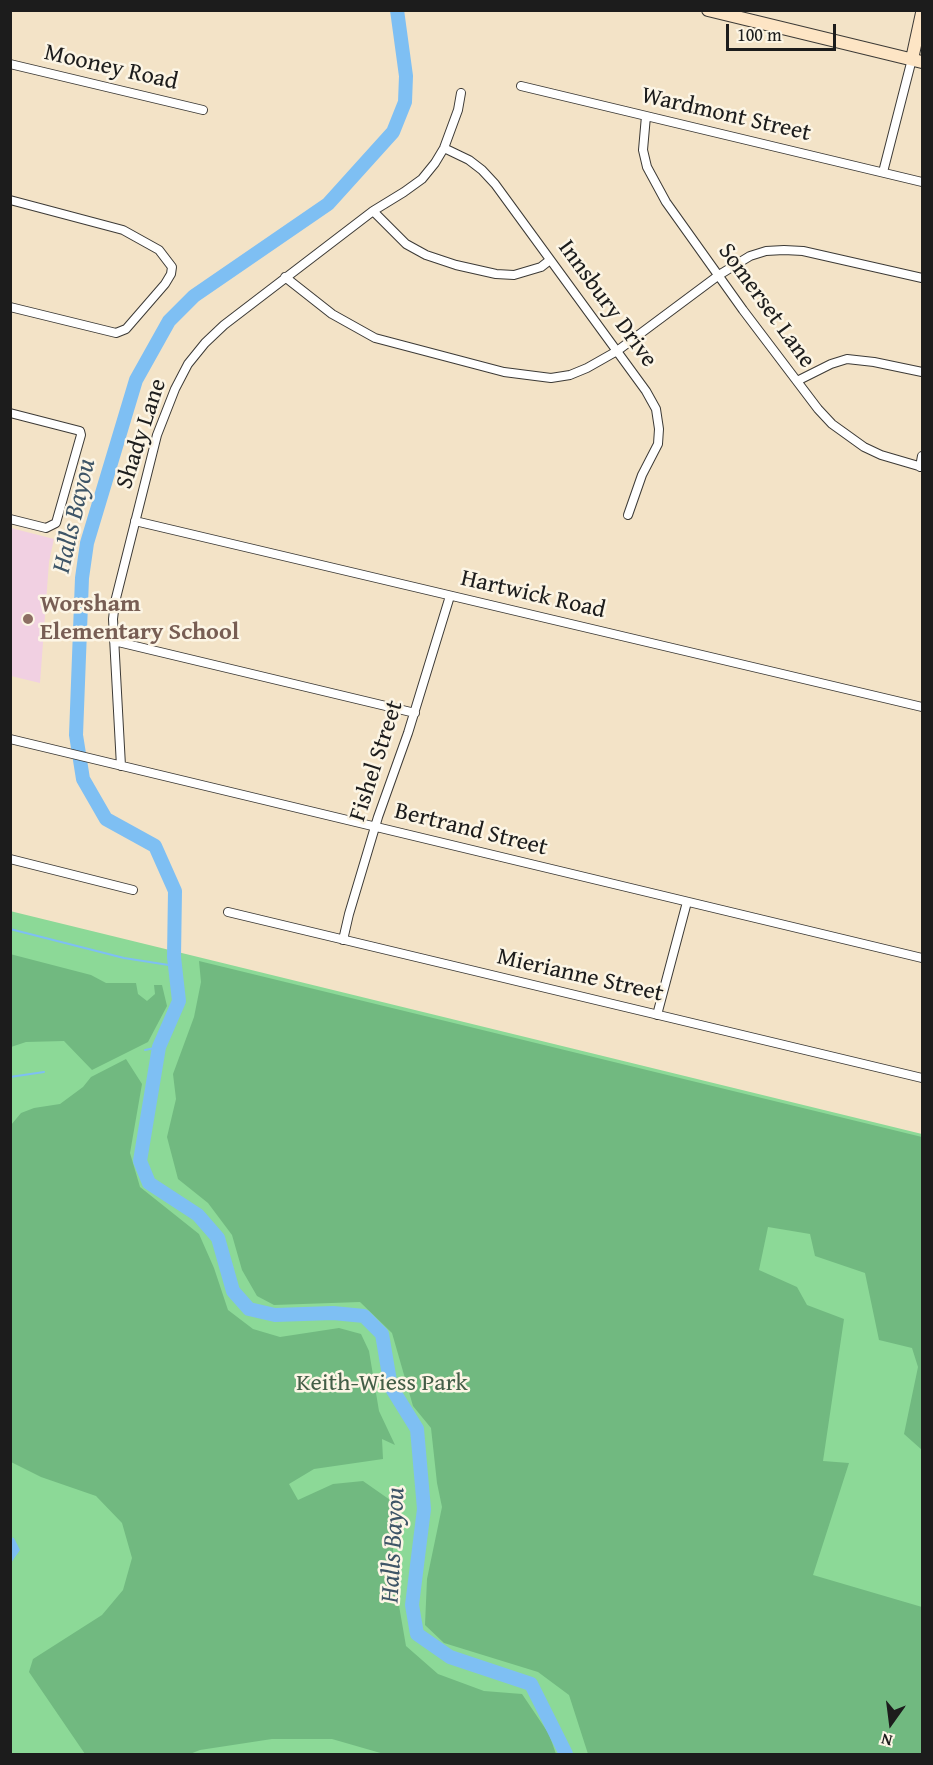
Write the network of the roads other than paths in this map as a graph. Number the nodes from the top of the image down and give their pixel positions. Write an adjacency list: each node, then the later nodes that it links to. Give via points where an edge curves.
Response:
1 (708, 10): 3 (main road)
2 (922, 13): 3 (main road)
3 (917, 61): 10 (street)
4 (10, 64): 7 (street, Mooney Road)
5 (521, 86): 8 (street, Wardmont Street)
6 (461, 93): 9 (street, Shady Lane)
7 (203, 110)
8 (646, 116): 10 (street, Wardmont Street); 15 (street, Somerset Lane, via 643,150 651,176)
9 (444, 148): 13 (street, Shady Lane, via 422,179); 14 (street, Innsbury Drive, via 482,170)
10 (883, 172): 11 (street, Wardmont Street)
11 (922, 182)
12 (10, 200): 18 (street, via 123,230 159,250 172,267 165,284 126,329 116,333)
13 (373, 211): 14 (street, via 406,244 456,265 514,275); 16 (street, Shady Lane)
14 (550, 260): 19 (street, Innsbury Drive)
15 (719, 275): 17 (street, via 750,256 784,250); 19 (street); 21 (street, Somerset Lane)
16 (285, 277): 19 (street, via 347,324 375,338 504,372 560,377 587,368); 27 (street, Shady Lane, via 224,325 189,364 164,414)
17 (922, 278)
18 (10, 307)
19 (617, 351): 25 (street, Innsbury Drive, via 646,390 656,409 659,429 658,444)
20 (922, 372): 21 (street, via 847,359)
21 (797, 381): 24 (street, Somerset Lane, via 818,410 848,437 881,455)
22 (10, 413): 26 (street, via 80,431 81,441 54,525 39,526)
23 (922, 456): 24 (street)
24 (921, 467)
25 (628, 514)
26 (10, 519)
27 (135, 521): 28 (street, Hartwick Road); 29 (street, Shady Lane, via 115,602)
28 (450, 596): 30 (street, Hartwick Road); 31 (street, Fishel Street)
29 (114, 641): 31 (street); 33 (street, Shady Lane)
30 (922, 707)
31 (415, 713): 34 (street, Fishel Street)
32 (10, 739): 33 (street, Bertrand Street)
33 (116, 765): 34 (street, Bertrand Street)
34 (375, 827): 37 (street, Bertrand Street); 39 (street, Fishel Street)
35 (10, 859): 36 (street)
36 (133, 890)
37 (687, 902): 40 (street, Bertrand Street); 41 (street)
38 (228, 912): 39 (street, Mierianne Street)
39 (344, 940): 41 (street, Mierianne Street)
40 (922, 958)
41 (657, 1015): 42 (street, Mierianne Street)
42 (922, 1078)

